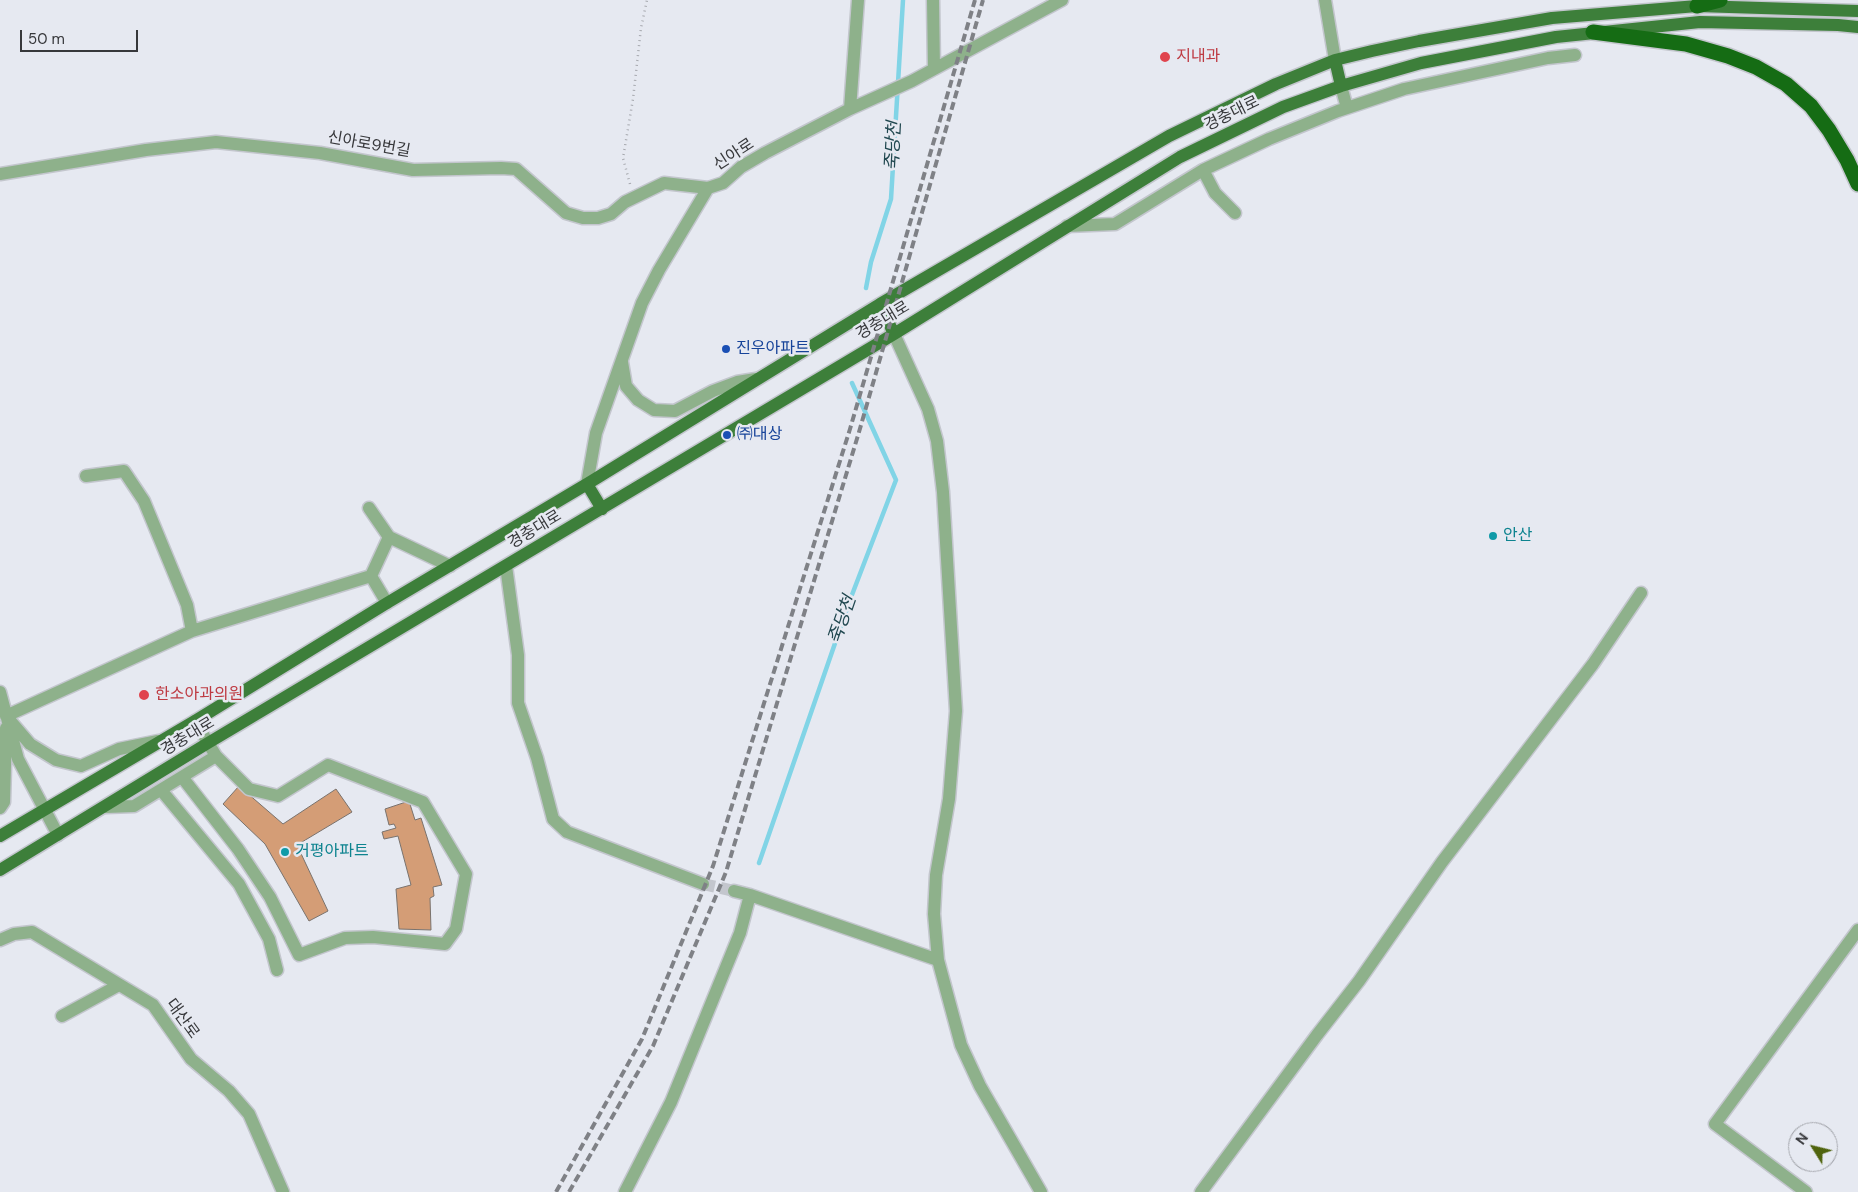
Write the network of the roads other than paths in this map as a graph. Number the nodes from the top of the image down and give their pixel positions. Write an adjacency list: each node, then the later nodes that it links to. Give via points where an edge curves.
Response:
1 (858, 0): 15 (street)
2 (933, 0): 12 (street)
3 (1062, 0): 12 (street, 신아로)
4 (1325, 0): 11 (street)
5 (1720, 0): 6 (highway)
6 (1697, 6): 7 (main road, 경충대로); 11 (main road, 경충대로, via 1552,18 1419,41)
7 (1858, 11)
8 (1858, 27): 9 (main road, 경충대로, via 1700,22)
9 (1593, 32): 13 (main road, 경충대로, via 1430,61); 18 (highway, via 1686,44 1728,56 1786,84 1811,106 1829,130)
10 (1575, 55): 14 (street, via 1404,88)
11 (1336, 60): 13 (main road); 22 (main road, 경충대로, via 1268,87 1169,136)
12 (934, 69): 15 (street, 신아로)
13 (1340, 86): 14 (street); 21 (main road, 경충대로, via 1283,107 1180,157)
14 (1347, 108): 16 (street)
15 (850, 109): 19 (street, 신아로, via 741,167 723,183)
16 (1203, 170): 20 (street, via 1215,193); 21 (street, via 1115,224)
17 (0, 174): 19 (street, 신아로9번길, via 216,142 320,153 413,170 516,169 566,213 583,218 611,214 625,202 664,183)
18 (1858, 184)
19 (708, 188): 24 (street, 신아로, via 642,303)
20 (1235, 213)
21 (1067, 226): 23 (main road, 경충대로)
22 (880, 304): 23 (main road); 25 (main road, 경충대로)
23 (894, 334): 29 (main road, 경충대로); 56 (street, via 928,409 937,441 943,492 956,711 949,799 936,875 934,914)
24 (621, 360): 25 (street, via 626,386 638,400 654,410 674,411 714,391); 27 (street, 신아로, via 596,433)
25 (756, 378): 27 (main road, 경충대로)
26 (86, 476): 36 (street, via 124,471 144,501 187,605)
27 (587, 484): 29 (main road); 31 (main road, 경충대로)
28 (369, 508): 30 (street)
29 (602, 509): 32 (main road, 경충대로)
30 (389, 537): 31 (street); 33 (street)
31 (450, 566): 35 (main road, 경충대로)
32 (506, 566): 41 (main road, 경충대로); 51 (street, via 518,655 518,703 553,819 568,832)
33 (371, 576): 35 (street); 36 (street)
34 (1642, 593): 63 (street, via 1593,664 1442,862 1359,981)
35 (387, 602): 39 (main road, 경충대로)
36 (192, 631): 38 (street)
37 (0, 692): 38 (street)
38 (6, 716): 40 (street, via 30,744 56,760 81,766 118,749); 46 (street, via 4,802); 47 (street, via 18,759)
39 (195, 721): 40 (main road, 경충대로); 41 (street)
40 (162, 741): 47 (main road, 경충대로)
41 (208, 744): 42 (street); 45 (main road, 경충대로)
42 (216, 756): 43 (street); 43 (street, via 249,789 278,796 328,765 424,802 466,874 456,929 445,944 373,937 344,938 299,955 270,897 238,849)
43 (182, 777): 44 (street)
44 (161, 790): 45 (street, via 134,806); 57 (street, via 239,884 269,939)
45 (106, 807): 49 (main road, 경충대로)
46 (0, 808)
47 (44, 810): 48 (main road, 경충대로); 49 (street)
48 (0, 836)
49 (58, 836): 50 (main road, 경충대로)
50 (0, 870)
51 (703, 884)
52 (734, 891): 53 (street)
53 (750, 894): 56 (street); 61 (street, via 740,933 671,1102)
54 (1858, 930): 64 (street, via 1715,1124)
55 (0, 940): 58 (street, 대산로, via 32,932)
56 (938, 960): 62 (street, via 961,1045 980,1086)
57 (277, 970)
58 (119, 984): 59 (street); 60 (street, 대산로, via 153,1005 191,1058 229,1091 249,1114)
59 (62, 1016)
60 (284, 1192)
61 (625, 1192)
62 (1041, 1192)
63 (1201, 1192)
64 (1806, 1192)

